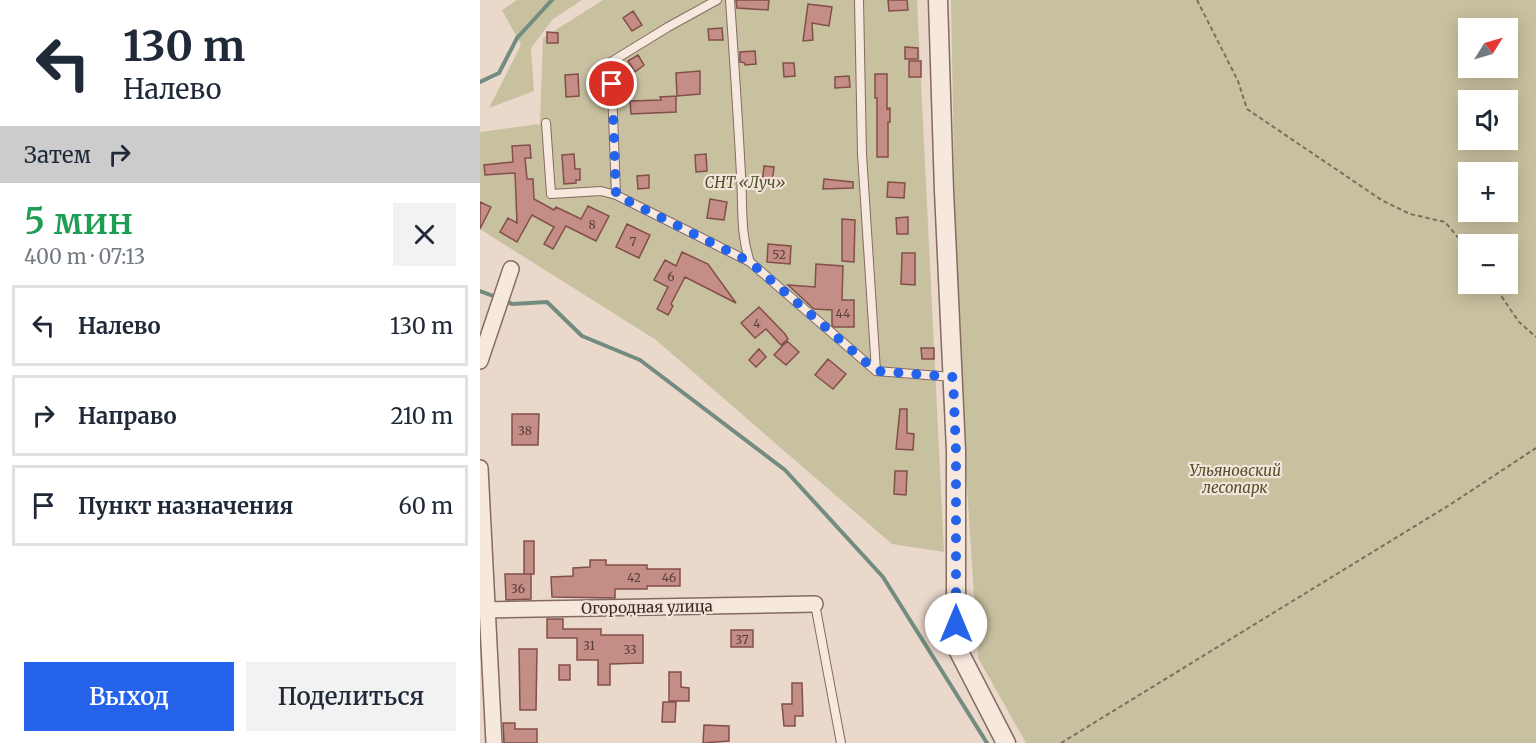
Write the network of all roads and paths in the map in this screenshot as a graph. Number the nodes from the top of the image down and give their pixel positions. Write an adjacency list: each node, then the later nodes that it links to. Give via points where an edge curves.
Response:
1 (717, 0): 7 (lane, via 611,62)
2 (730, 0): 9 (lane, via 743,230)
3 (859, 0): 14 (lane, via 862,154)
4 (938, 0): 15 (street)
5 (1197, 0): 8 (path, via 1238,81 1247,109 1383,201 1410,214 1445,222)
6 (546, 123): 7 (lane, via 551,194 601,191)
7 (616, 195): 9 (lane)
8 (1458, 237)
9 (750, 262): 14 (lane)
10 (511, 269): 13 (street)
11 (1500, 294): 12 (path, via 1519,322)
12 (1536, 337)
13 (480, 361)
14 (876, 371): 15 (lane)
15 (953, 377): 22 (street, via 956,646)
16 (1536, 448): 23 (path)
17 (480, 468): 19 (street)
18 (814, 604): 19 (street, Огородная улица); 21 (lane)
19 (484, 610): 20 (street)
20 (494, 743)
21 (841, 743)
22 (1006, 743)
23 (1061, 743)

